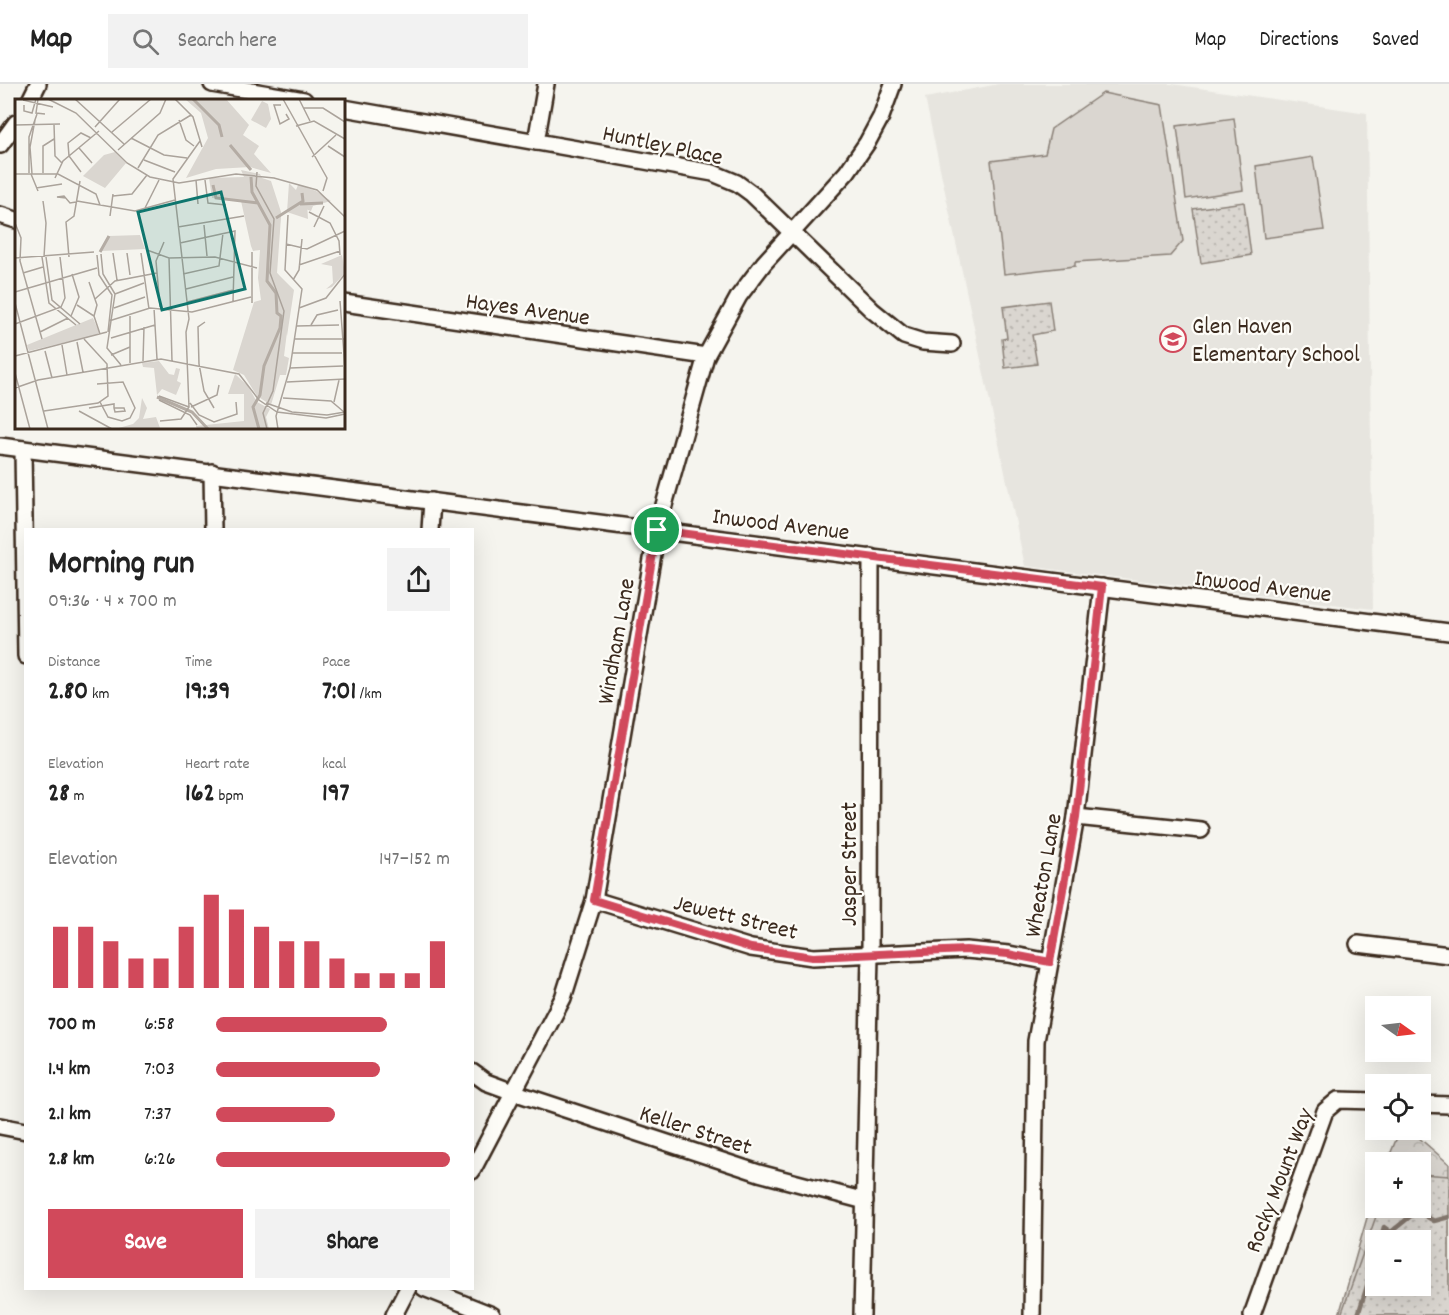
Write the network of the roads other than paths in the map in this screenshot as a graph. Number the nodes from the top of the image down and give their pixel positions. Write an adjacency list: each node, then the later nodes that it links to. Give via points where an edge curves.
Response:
1 (38, 84): 5 (street)
2 (212, 84): 6 (street)
3 (546, 84): 9 (street)
4 (893, 84): 13 (street, Windham Lane, via 881,117 847,172)
5 (30, 99)
6 (298, 99)
7 (345, 108): 9 (street, Huntley Place)
8 (15, 124): 10 (street)
9 (536, 142): 13 (street, Huntley Place, via 712,173 752,194)
10 (0, 146)
11 (0, 215): 12 (street)
12 (15, 220)
13 (790, 231): 15 (street, Huntley Place, via 904,336); 16 (street, Windham Lane, via 739,296)
14 (345, 303): 16 (street, Hayes Avenue)
15 (951, 344)
16 (706, 356): 24 (street, Windham Lane)
17 (0, 446): 18 (street, Inwood Avenue)
18 (23, 449): 19 (street, Inwood Avenue); 21 (street)
19 (212, 472): 20 (street, Inwood Avenue); 22 (street)
20 (432, 501): 23 (street); 24 (street, Inwood Avenue)
21 (24, 528)
22 (213, 528)
23 (430, 528)
24 (657, 530): 25 (street, Inwood Avenue); 30 (street, Windham Lane)
25 (871, 557): 26 (street, Inwood Avenue); 33 (street, Jasper Street)
26 (1102, 587): 27 (street, Inwood Avenue); 28 (street, Wheaton Lane)
27 (1449, 632)
28 (1076, 817): 29 (street); 34 (street, Wheaton Lane)
29 (1201, 830)
30 (594, 900): 33 (street, Jewett Street, via 751,948 813,957); 36 (street, Windham Lane, via 563,998)
31 (1358, 944): 32 (street)
32 (1449, 954)
33 (870, 955): 34 (street, Jewett Street, via 966,950); 43 (street, Jasper Street)
34 (1050, 962): 49 (street, Wheaton Lane, via 1036,1041)
35 (474, 1073): 36 (street, Keller Street)
36 (516, 1093): 42 (street, Windham Lane); 43 (street, Keller Street, via 759,1173)
37 (1365, 1101): 50 (street, Rocky Mount Way, via 1338,1100 1325,1111)
38 (1431, 1104): 39 (street)
39 (1449, 1105)
40 (0, 1126): 41 (street)
41 (24, 1131)
42 (474, 1168)
43 (865, 1201): 48 (street, Jasper Street)
44 (407, 1290): 46 (street)
45 (429, 1290): 47 (street)
46 (394, 1315)
47 (492, 1315)
48 (862, 1315)
49 (1032, 1315)
50 (1252, 1315)

